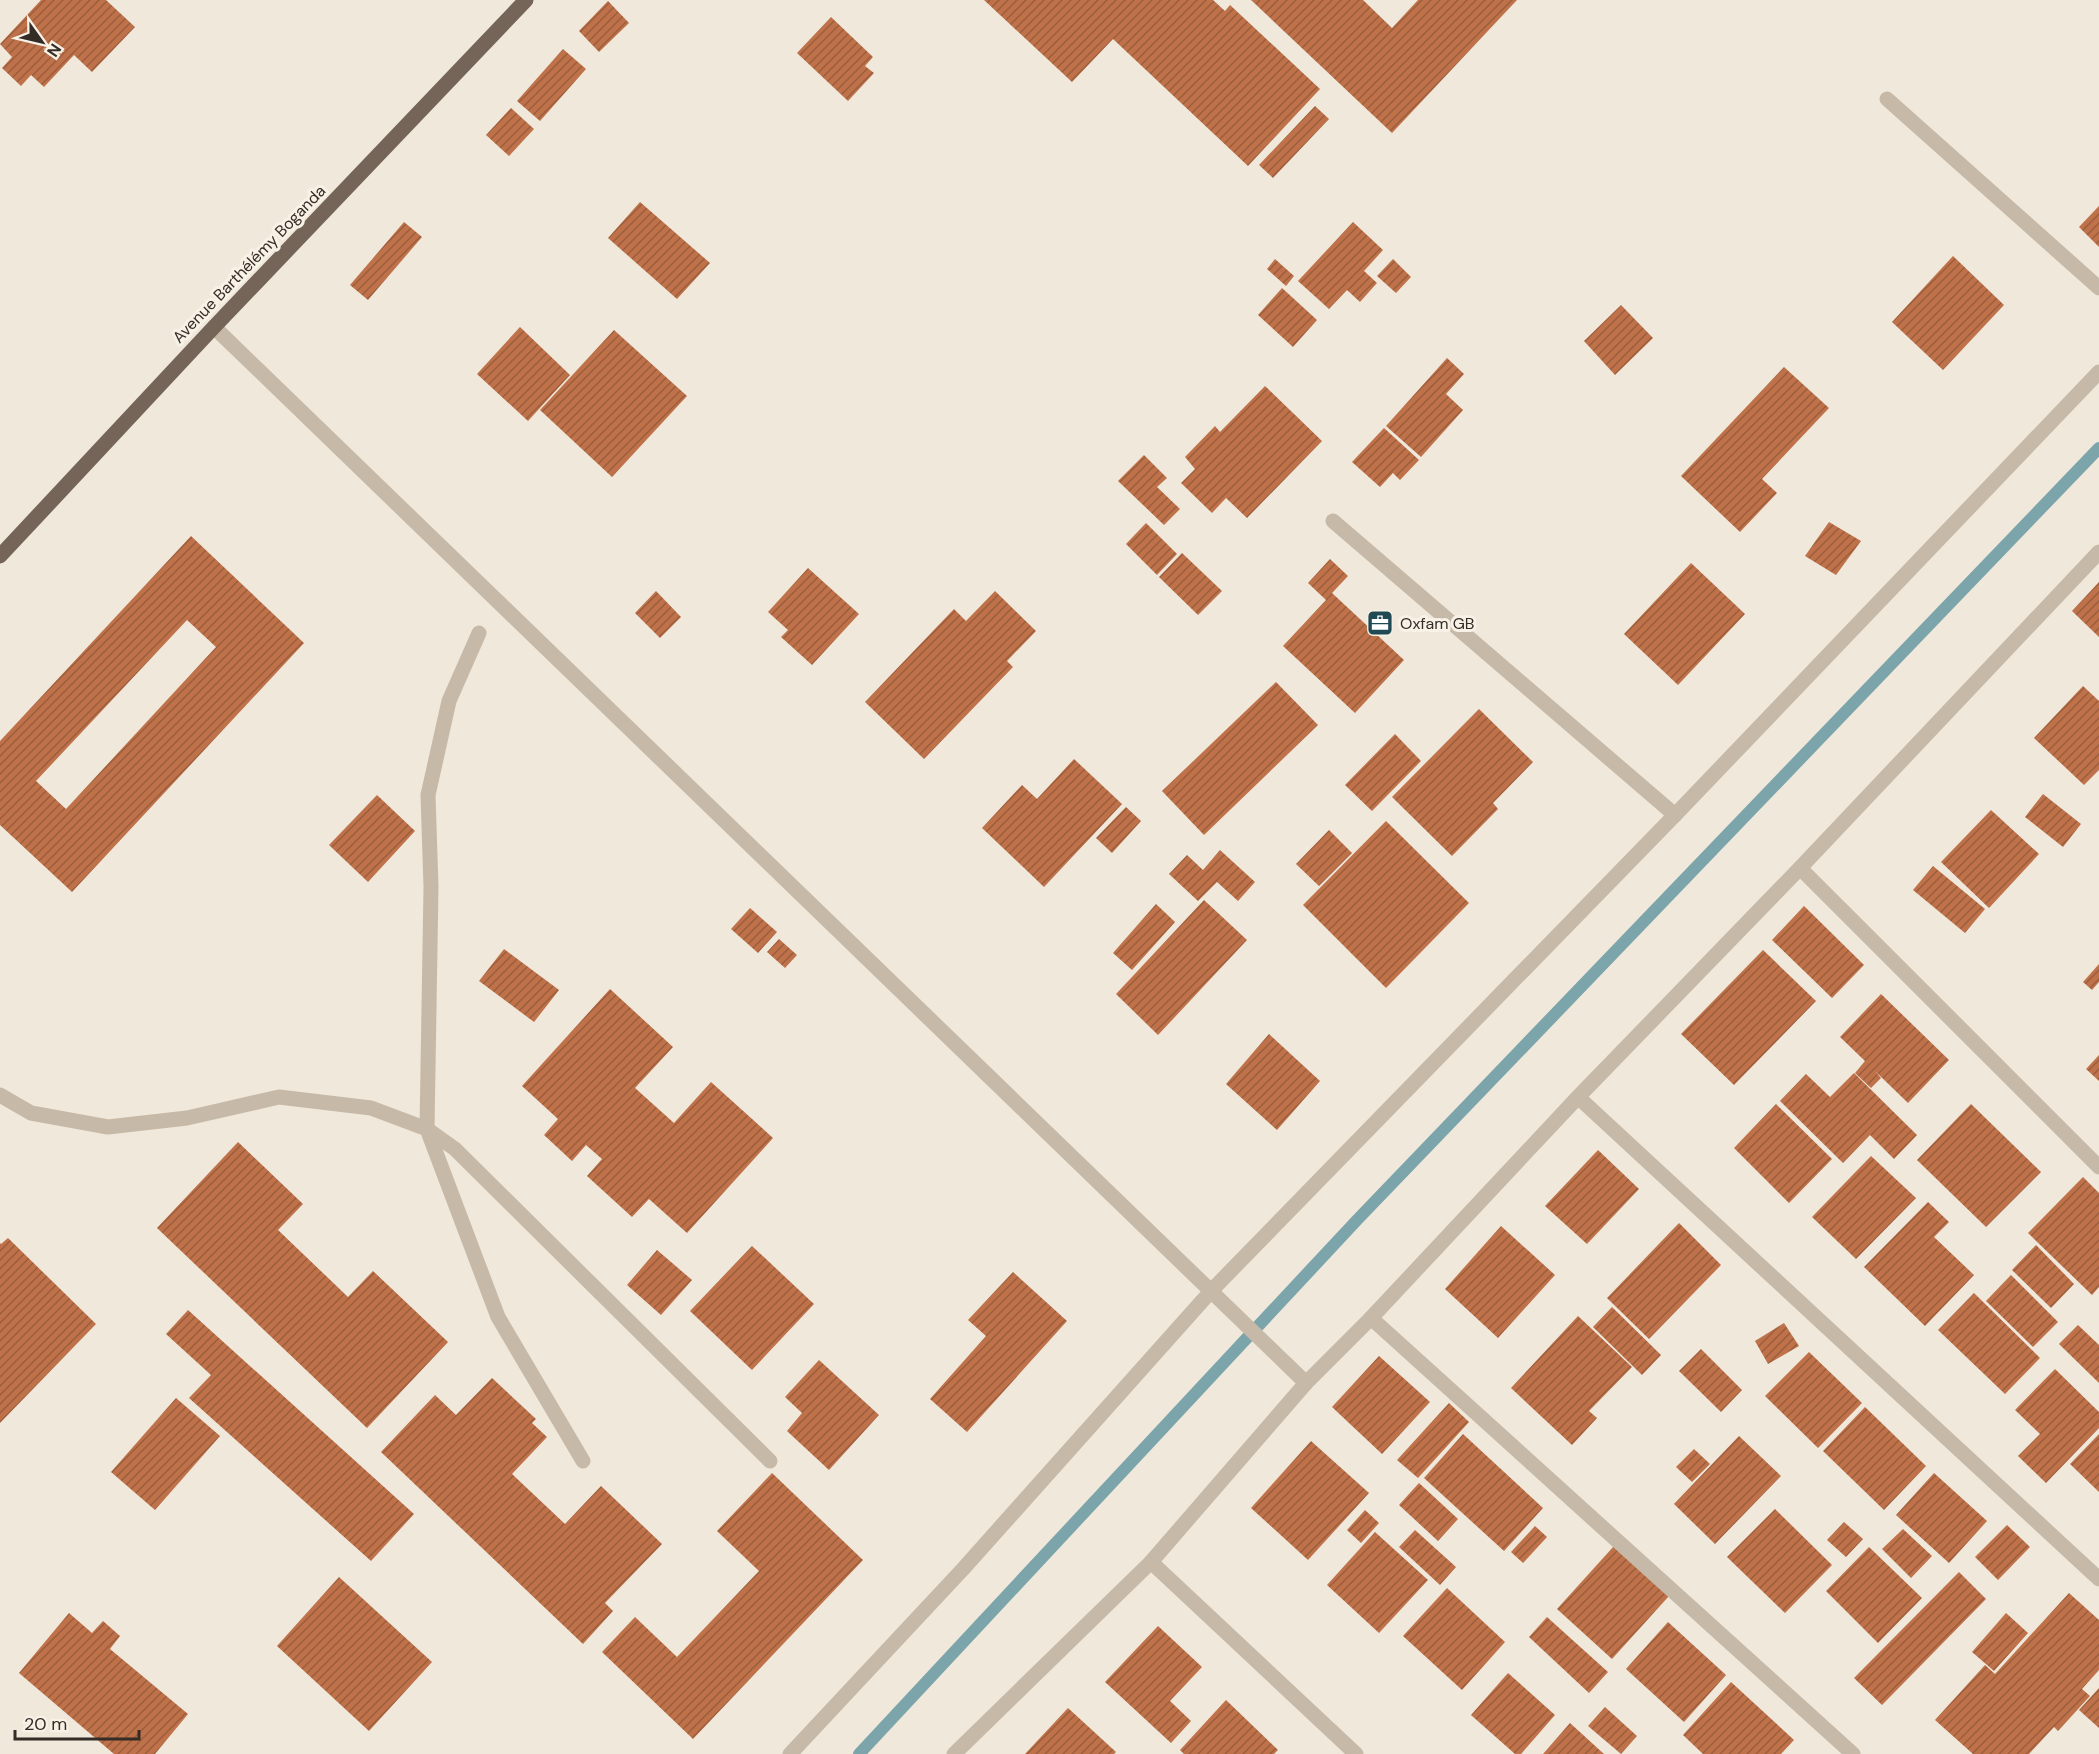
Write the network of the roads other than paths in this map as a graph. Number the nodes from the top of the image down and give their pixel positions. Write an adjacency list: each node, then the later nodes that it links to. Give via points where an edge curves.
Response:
1 (526, 0): 4 (main road, Avenue Barthélémy Boganda)
2 (1887, 99): 3 (street)
3 (2099, 288)
4 (214, 327): 8 (main road, Avenue Barthélémy Boganda); 16 (street)
5 (2099, 372): 10 (street)
6 (1333, 521): 10 (street)
7 (2099, 552): 11 (street)
8 (0, 556)
9 (479, 633): 14 (street, via 448,701 429,795)
10 (1675, 815): 16 (street)
11 (1800, 868): 13 (street); 15 (street)
12 (0, 1095): 14 (street, via 31,1113 108,1127 187,1118 279,1097 371,1108)
13 (1578, 1097): 17 (street); 22 (street)
14 (427, 1129): 19 (street, via 498,1317); 20 (street, via 455,1149)
15 (2099, 1167)
16 (1212, 1290): 18 (street); 23 (street, via 963,1569)
17 (1371, 1318): 18 (street); 26 (street)
18 (1306, 1383): 21 (street)
19 (583, 1461)
20 (770, 1461)
21 (1151, 1562): 24 (street); 25 (street)
22 (2099, 1580)
23 (790, 1754)
24 (954, 1754)
25 (1356, 1754)
26 (1853, 1754)

